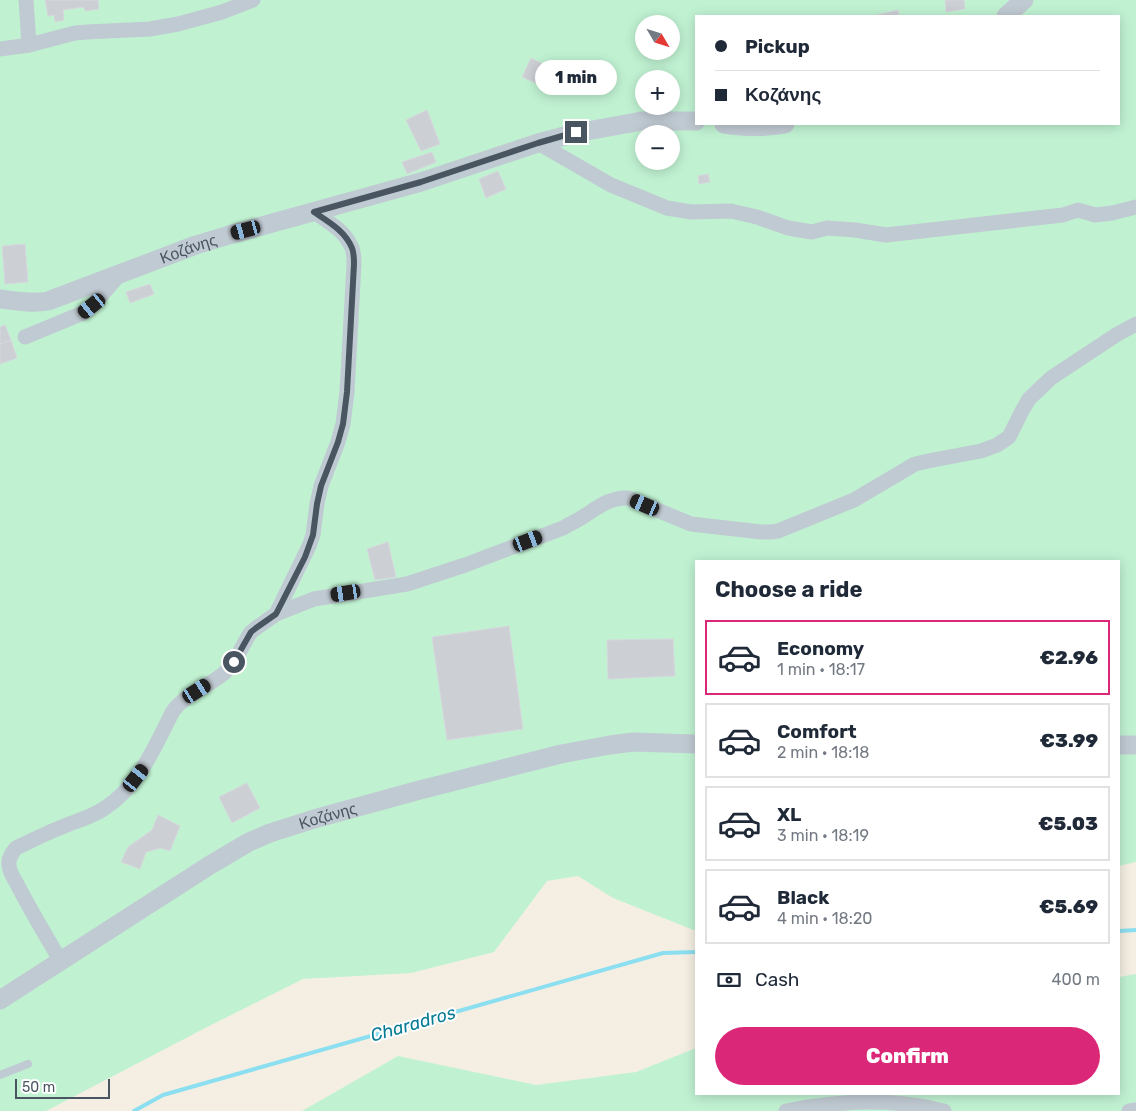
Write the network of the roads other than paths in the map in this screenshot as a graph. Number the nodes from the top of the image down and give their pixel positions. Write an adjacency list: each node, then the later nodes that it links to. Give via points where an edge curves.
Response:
1 (26, 0): 5 (street)
2 (253, 0): 5 (street, via 222,12 150,29 81,33)
3 (1024, 0): 4 (street)
4 (1007, 15)
5 (29, 45): 6 (street)
6 (0, 50)
7 (695, 121): 10 (street, Κοζάνης, via 642,121 576,132)
8 (732, 125): 9 (street)
9 (780, 125)
10 (538, 143): 11 (street, via 611,185 667,208 691,212 731,211 812,232 827,228 886,235 1062,215 1078,210 1095,215); 12 (street, Κοζάνης, via 421,182)
11 (1136, 207)
12 (314, 212): 13 (street, Κοζάνης, via 196,245); 17 (street, via 340,230 353,250 347,392 343,424 321,486 313,535)
13 (120, 274): 14 (street, Κοζάνης, via 40,303); 16 (street, via 83,313)
14 (0, 299)
15 (1136, 324): 17 (street, via 1051,378 1030,399 1010,437 1004,442 981,451 915,464 854,500 778,531 691,524 628,498 619,498 563,528 429,578 314,599)
16 (25, 337)
17 (276, 614): 21 (street, via 251,632 223,674 178,704 143,769 116,799 97,813 16,848 12,853 10,871)
18 (695, 744): 21 (street, Κοζάνης, via 633,742 561,754 407,793 270,833 210,865)
19 (1120, 745): 20 (street)
20 (1136, 745)
21 (60, 960): 22 (street, Κοζάνης)
22 (0, 1000)
23 (28, 1064): 24 (lane)
24 (0, 1076)
25 (1136, 1110): 28 (street)
26 (786, 1111): 27 (street, via 882,1102)
27 (944, 1111)
28 (1129, 1111)

